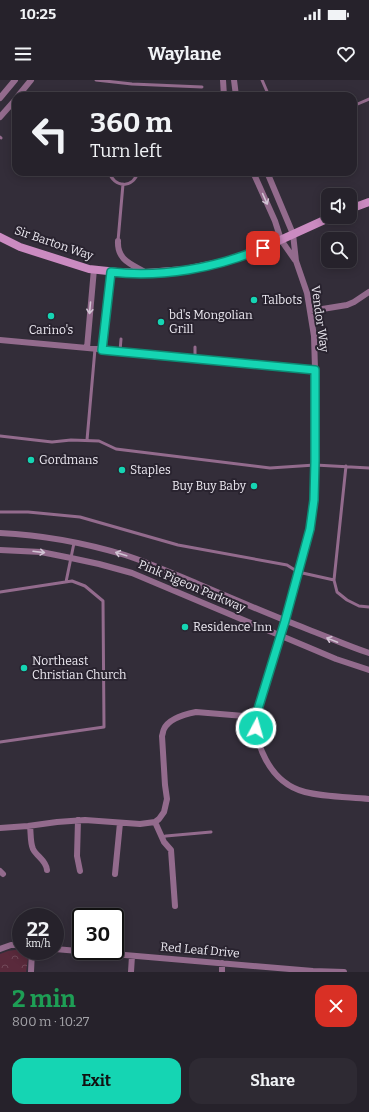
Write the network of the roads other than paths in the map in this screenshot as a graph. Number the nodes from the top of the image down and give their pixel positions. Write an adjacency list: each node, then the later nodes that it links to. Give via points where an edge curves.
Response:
1 (15, 80): 13 (street)
2 (31, 80): 9 (street)
3 (96, 80): 7 (lane)
4 (223, 80): 10 (street)
5 (234, 80): 11 (street)
6 (262, 80): 12 (lane)
7 (132, 82): 8 (lane)
8 (202, 87)
9 (21, 92)
10 (224, 92)
11 (236, 92)
12 (267, 92)
13 (0, 98)
14 (369, 100): 16 (lane)
15 (12, 104): 17 (street)
16 (357, 104)
17 (0, 117)
18 (111, 176): 22 (lane, via 113,180)
19 (136, 176): 22 (lane, via 133,181)
20 (255, 176): 28 (street, Vendor Way, one-way to 28)
21 (269, 176): 26 (street, Vendor Way)
22 (123, 184): 29 (lane)
23 (369, 202): 24 (main road)
24 (357, 206)
25 (321, 221): 26 (main road, Sir Barton Way)
26 (293, 234): 28 (main road, Sir Barton Way); 30 (street, Vendor Way)
27 (0, 237): 31 (main road, Sir Barton Way, via 20,247)
28 (281, 240): 30 (street, Vendor Way); 33 (main road, Sir Barton Way, via 220,263 185,270)
29 (118, 241): 33 (street, via 121,256)
30 (296, 262): 35 (street, Vendor Way, via 307,293)
31 (94, 269): 32 (main road, Sir Barton Way); 39 (street, one-way to 39)
32 (111, 272): 33 (main road, Sir Barton Way); 41 (street)
33 (146, 273)
34 (369, 292): 35 (street, via 347,305)
35 (310, 311): 44 (street, Vendor Way)
36 (121, 339): 42 (lane)
37 (0, 340): 39 (street)
38 (195, 347): 43 (lane)
39 (87, 348): 40 (street)
40 (95, 349): 41 (street); 46 (lane)
41 (102, 350): 42 (street)
42 (120, 351): 43 (street)
43 (195, 358): 44 (street)
44 (315, 370): 47 (street, Vendor Way)
45 (0, 436): 46 (lane, via 52,442)
46 (87, 440): 47 (lane, via 99,441 116,449 270,468)
47 (315, 465): 48 (lane); 55 (street, Vendor Way, via 311,522)
48 (346, 466): 49 (lane); 56 (lane)
49 (369, 468)
50 (0, 512): 55 (lane, via 80,517 178,545 287,565)
51 (0, 533): 52 (street, Pink Pigeon Parkway)
52 (74, 542): 54 (lane); 60 (street, Pink Pigeon Parkway, one-way to 52, via 151,564)
53 (0, 550): 54 (street, Pink Pigeon Parkway, one-way to 54, via 41,552)
54 (71, 558): 57 (lane); 61 (street, Pink Pigeon Parkway, via 132,573)
55 (298, 572): 56 (lane); 60 (street, Vendor Way)
56 (334, 580): 59 (lane, via 336,592 359,606)
57 (66, 582): 58 (lane); 65 (lane, via 72,581 85,586 103,602 104,727)
58 (0, 592)
59 (369, 607)
60 (285, 621): 61 (street, Vendor Way); 62 (street, Pink Pigeon Parkway, one-way to 60)
61 (280, 636): 63 (street, Pink Pigeon Parkway); 64 (street, Vendor Way)
62 (369, 653)
63 (369, 670)
64 (256, 717): 66 (street, Vendor Way, via 256,728 264,757 273,771 294,788 305,792); 69 (street, via 196,712 176,718 164,729 162,736 167,799 164,812)
65 (0, 742)
66 (369, 798)
67 (78, 820): 68 (street); 70 (street); 75 (street, via 77,856)
68 (120, 822): 69 (street); 76 (street)
69 (154, 822): 73 (street)
70 (30, 826): 71 (street); 74 (street, via 33,849 45,862)
71 (0, 828)
72 (211, 832): 73 (lane)
73 (162, 837): 77 (street, via 171,850)
74 (48, 870)
75 (80, 871)
76 (115, 874)
77 (175, 906)
78 (12, 946): 79 (street)
79 (0, 949)
80 (64, 950): 81 (street, Red Leaf Drive)
81 (132, 956): 83 (street, Red Leaf Drive); 86 (street)
82 (32, 960): 85 (street)
83 (222, 963): 84 (street, Red Leaf Drive); 87 (street)
84 (313, 971): 88 (street, Red Leaf Drive)
85 (31, 972)
86 (131, 972)
87 (222, 972)
88 (344, 972)

